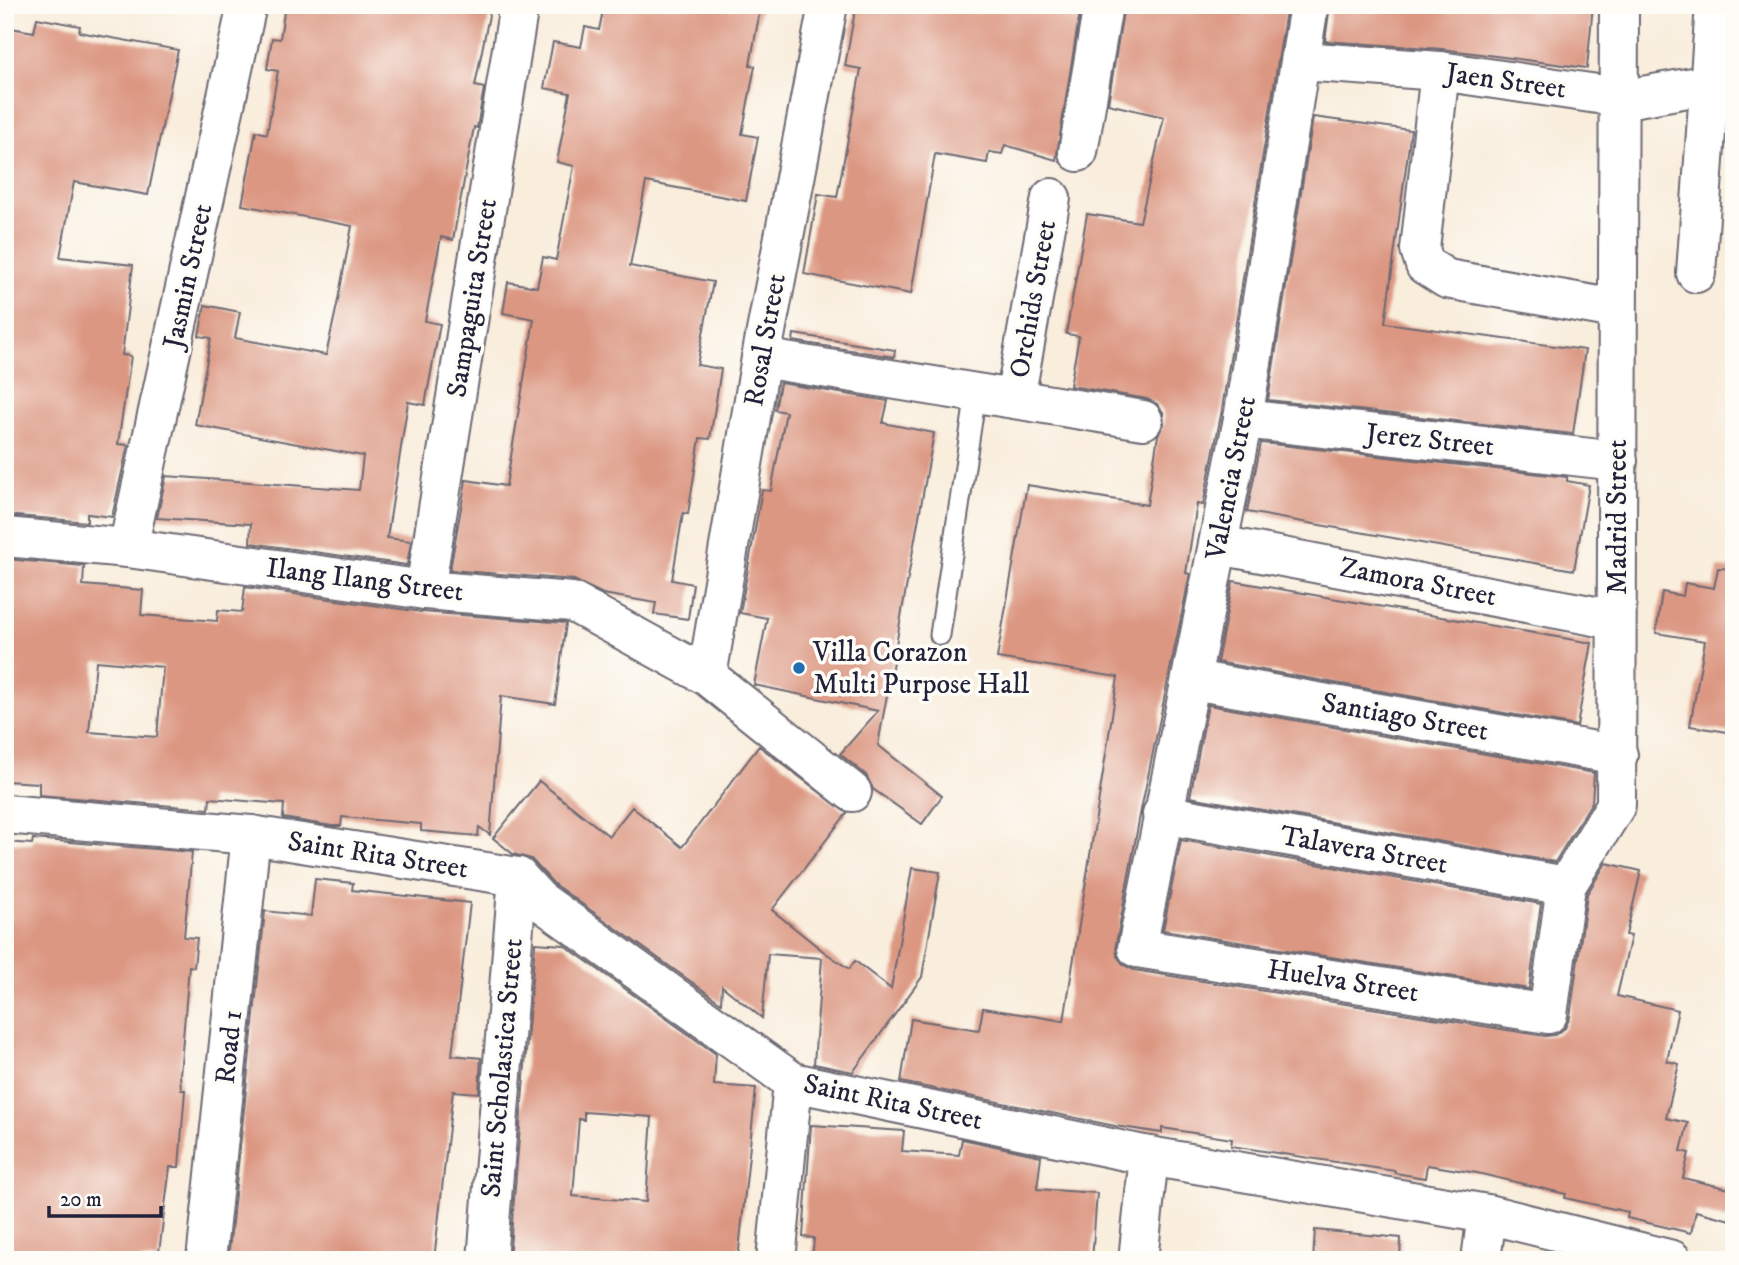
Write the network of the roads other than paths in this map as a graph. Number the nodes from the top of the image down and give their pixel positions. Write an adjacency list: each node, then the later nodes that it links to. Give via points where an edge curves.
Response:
1 (247, 5): 24 (street, Jasmin Street)
2 (519, 5): 25 (street, Sampaguita Street)
3 (828, 5): 16 (street, Rosal Street)
4 (1103, 5): 12 (street)
5 (1309, 5): 8 (street, Valencia Street)
6 (1619, 5): 11 (street, Madrid Street)
7 (1714, 5): 10 (street)
8 (1301, 61): 9 (street, Jaen Street); 19 (street, Valencia Street)
9 (1440, 71): 11 (street, Jaen Street); 15 (street, via 1420,249 1425,265 1447,279)
10 (1710, 83): 11 (street, Jaen Street); 14 (street)
11 (1618, 97): 15 (street, Madrid Street)
12 (1078, 152)
13 (1051, 198): 18 (street, Orchids Street)
14 (1696, 273)
15 (1616, 309): 21 (street, Madrid Street)
16 (761, 358): 17 (street); 28 (street, Rosal Street)
17 (976, 393): 18 (street); 27 (lane)
18 (1015, 399): 20 (street)
19 (1243, 419): 21 (street, Jerez Street); 23 (street, Valencia Street)
20 (1143, 420)
21 (1618, 461): 26 (street, Madrid Street)
22 (5, 537): 24 (street, Ilang Ilang Street)
23 (1219, 545): 26 (street, Zamora Street); 29 (street, Valencia Street)
24 (128, 548): 25 (street, Ilang Ilang Street)
25 (425, 590): 28 (street, Ilang Ilang Street, via 572,603)
26 (1616, 620): 30 (street, Madrid Street)
27 (940, 635)
28 (706, 676): 31 (street, Ilang Ilang Street)
29 (1192, 680): 30 (street, Santiago Street); 33 (street, Valencia Street)
30 (1618, 755): 36 (street, Madrid Street, via 1616,805)
31 (852, 792)
32 (5, 814): 34 (street, Saint Rita Street)
33 (1162, 814): 36 (street, Talavera Street); 37 (street, Valencia Street)
34 (251, 835): 35 (street, Saint Rita Street); 42 (street, Road 1)
35 (518, 877): 39 (street, Saint Rita Street, via 539,900); 43 (street, Saint Scholastica Street)
36 (1566, 886): 38 (street, Madrid Street)
37 (1137, 948): 38 (street, Huelva Street)
38 (1548, 1014)
39 (793, 1082): 40 (street, Saint Rita Street); 44 (street)
40 (1149, 1156): 41 (street, Saint Rita Street); 45 (street)
41 (1487, 1214): 46 (street); 47 (street, Saint Rita Street)
42 (206, 1260)
43 (487, 1260)
44 (776, 1260)
45 (1138, 1260)
46 (1481, 1260)
47 (1672, 1260)

